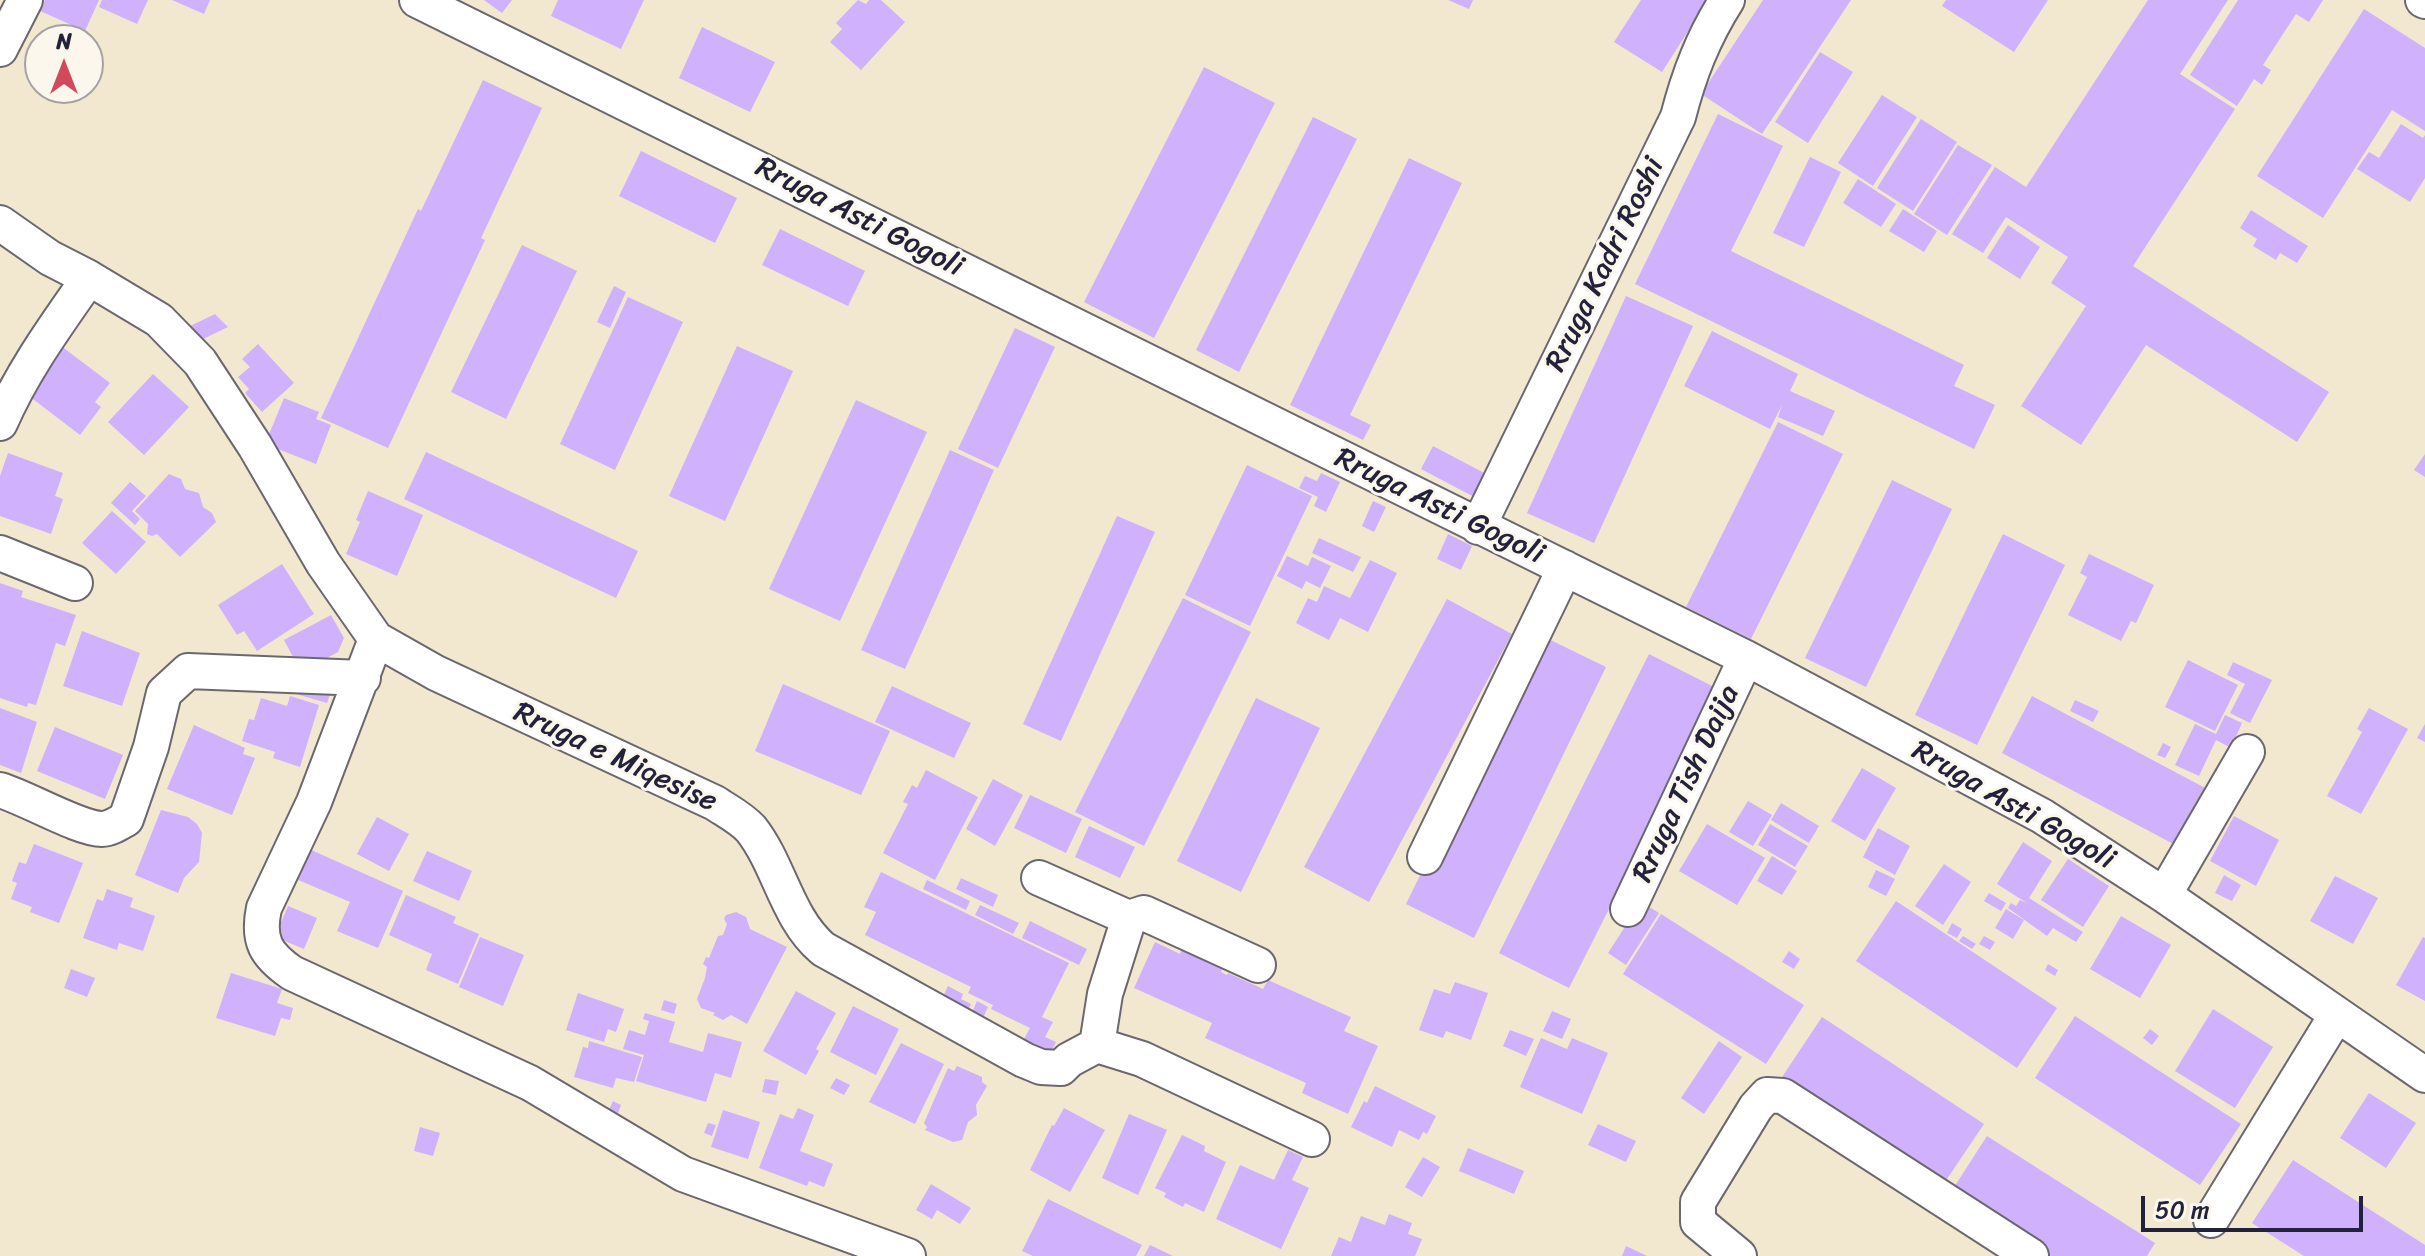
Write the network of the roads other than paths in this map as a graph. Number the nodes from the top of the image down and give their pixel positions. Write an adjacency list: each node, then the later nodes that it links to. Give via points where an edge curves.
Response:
1 (25, 0): 4 (street)
2 (417, 0): 8 (street, Rruga Asti Gogoli)
3 (1727, 0): 8 (street, Rruga Kadri Roshi, via 1702,43 1678,117)
4 (0, 49)
5 (0, 223): 6 (street, Rruga e Miqesise)
6 (89, 278): 7 (street, via 42,346); 12 (street, Rruga e Miqesise, via 159,320 200,362)
7 (0, 423)
8 (1478, 527): 10 (street, Rruga Asti Gogoli)
9 (0, 553): 11 (street)
10 (1565, 568): 13 (street, Rruga Asti Gogoli); 17 (street)
11 (75, 583)
12 (376, 639): 14 (street); 24 (street, Rruga e Miqesise, via 436,673 737,816 756,838 801,925 850,965 1041,1067 1061,1068)
13 (1746, 658): 19 (street, Rruga Asti Gogoli, via 2042,816); 20 (street, Rruga Tish Daija)
14 (363, 678): 16 (street, via 188,671 164,693 126,819 110,827 78,822); 28 (street, via 314,802 264,908 263,942 271,959 530,1083 683,1174)
15 (2247, 752): 19 (street)
16 (0, 790)
17 (1425, 857)
18 (1039, 878): 21 (street)
19 (2164, 895): 23 (street, Rruga Asti Gogoli)
20 (1628, 909)
21 (1129, 918): 22 (street, via 1144,913); 24 (street, via 1105,994)
22 (1258, 965)
23 (2336, 1016): 25 (street, Rruga Asti Gogoli); 27 (street)
24 (1097, 1045): 26 (street, via 1142,1059)
25 (2425, 1075)
26 (1312, 1139)
27 (2211, 1220)
28 (908, 1256)
29 (1739, 1256): 30 (street, via 1698,1222 1698,1202 1756,1107 1774,1094)
30 (2031, 1256)

